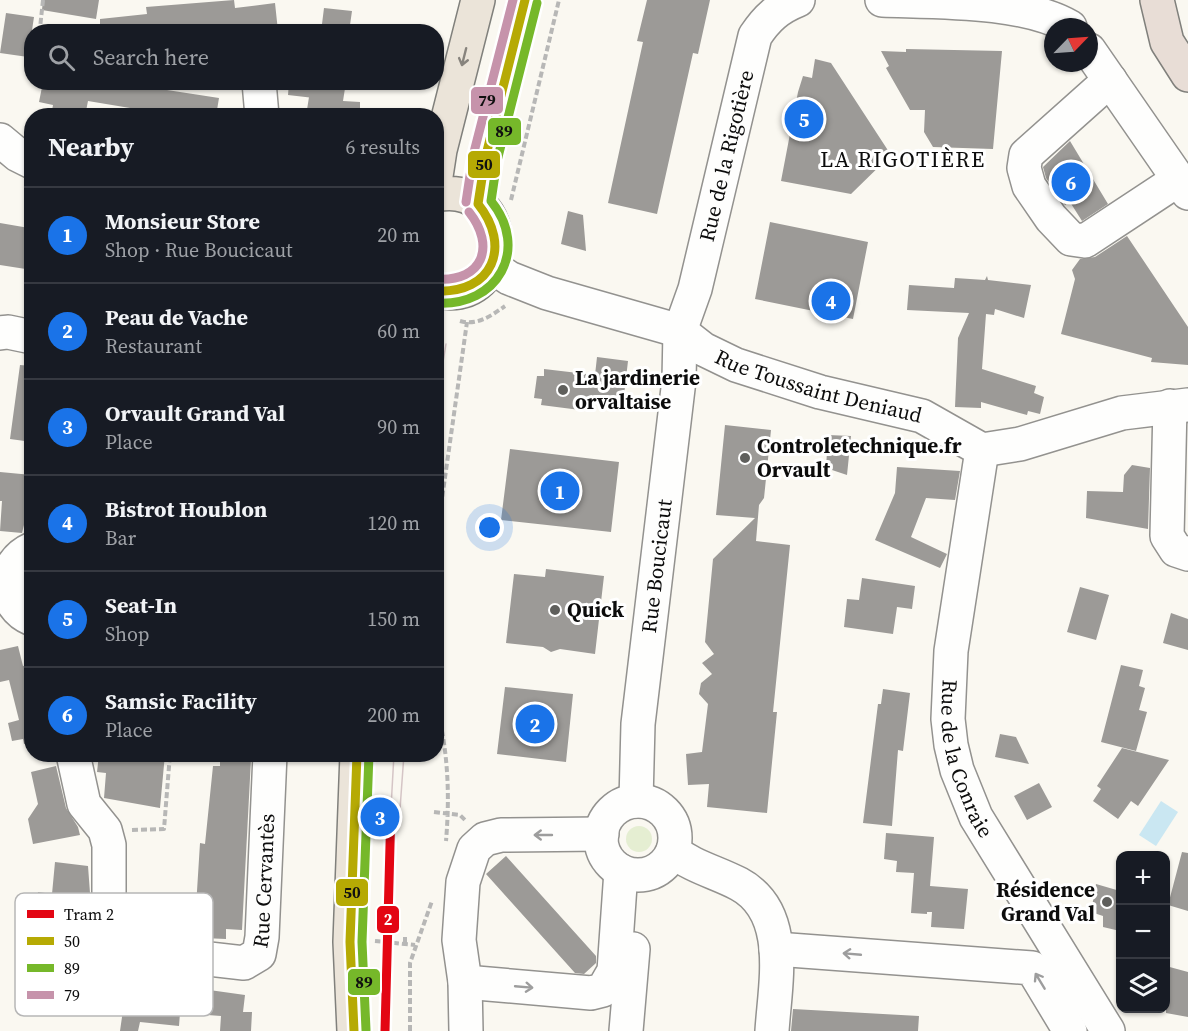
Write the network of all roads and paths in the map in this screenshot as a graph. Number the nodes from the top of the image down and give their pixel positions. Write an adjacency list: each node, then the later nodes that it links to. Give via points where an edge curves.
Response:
1 (43, 0): 11 (path)
2 (478, 0): 18 (main road, one-way to 18)
3 (525, 0): 24 (main road, via 485,159)
4 (560, 0): 23 (path)
5 (798, 0): 27 (street, Rue de la Rigotière, via 766,19 755,36 695,289)
6 (882, 0): 9 (street)
7 (1157, 0): 14 (highway, via 1167,42)
8 (1162, 0): 12 (highway)
9 (1026, 5): 10 (street)
10 (1054, 18)
11 (40, 24)
12 (1188, 37)
13 (1098, 63): 15 (street)
14 (1188, 75)
15 (1110, 80): 21 (street); 21 (street, via 1026,155 1024,168 1034,194 1071,239 1084,241)
16 (260, 90): 17 (street)
17 (261, 108)
18 (444, 134)
19 (0, 140): 20 (street)
20 (24, 158)
21 (1183, 186)
22 (444, 195): 24 (main road, via 460,196)
23 (511, 202)
24 (478, 204): 25 (main road, via 492,222 496,252)
25 (505, 274): 26 (main road, via 466,289); 27 (street, Rue Toussaint Deniaud); 32 (path, via 504,306 483,320 467,323)
26 (444, 292)
27 (680, 331): 31 (street, Rue Toussaint Deniaud, via 703,349 736,365 820,392 921,416); 42 (street, Rue Boucicaut, via 679,380 638,724)
28 (0, 333): 29 (street)
29 (24, 335)
30 (1179, 405): 31 (street, via 1122,413 1020,444); 34 (street, via 1167,537 1176,550)
31 (982, 450): 63 (street, Rue de la Conraie, via 951,651 951,745 976,817)
32 (444, 485)
33 (24, 552): 35 (street, via 12,562)
34 (1188, 554)
35 (2, 595): 36 (street)
36 (24, 616)
37 (444, 734): 45 (path, via 449,773)
38 (75, 762): 43 (street, via 84,804)
39 (169, 762): 43 (path, via 164,829)
40 (270, 762): 55 (street, Rue Cervantès, via 259,954 244,963)
41 (357, 762): 57 (main road, via 350,942)
42 (636, 801): 44 (street, via 617,808 604,824); 46 (street, via 660,808 668,816 675,833)
43 (105, 830): 48 (street, Rue Cervantès, via 109,845)
44 (602, 834): 47 (street, via 606,856); 56 (street, one-way to 56, via 501,835 485,839 474,849 463,882 459,940)
45 (446, 848)
46 (674, 851): 47 (street, via 660,869); 54 (street, via 688,863 751,892 769,918)
47 (630, 873): 56 (street, one-way to 47, via 591,993 603,990 614,971); 60 (street)
48 (109, 893)
49 (435, 893): 53 (path)
50 (376, 934): 52 (path, via 375,941)
51 (405, 934): 52 (path)
52 (405, 943): 53 (path)
53 (416, 945): 58 (path, via 409,970)
54 (776, 949): 61 (street); 62 (street, one-way to 54, via 1032,968)
55 (213, 959)
56 (465, 982): 59 (street)
57 (354, 1031)
58 (410, 1031)
59 (466, 1031)
60 (626, 1031)
61 (772, 1031)
62 (1070, 1031)
63 (1108, 1031)

